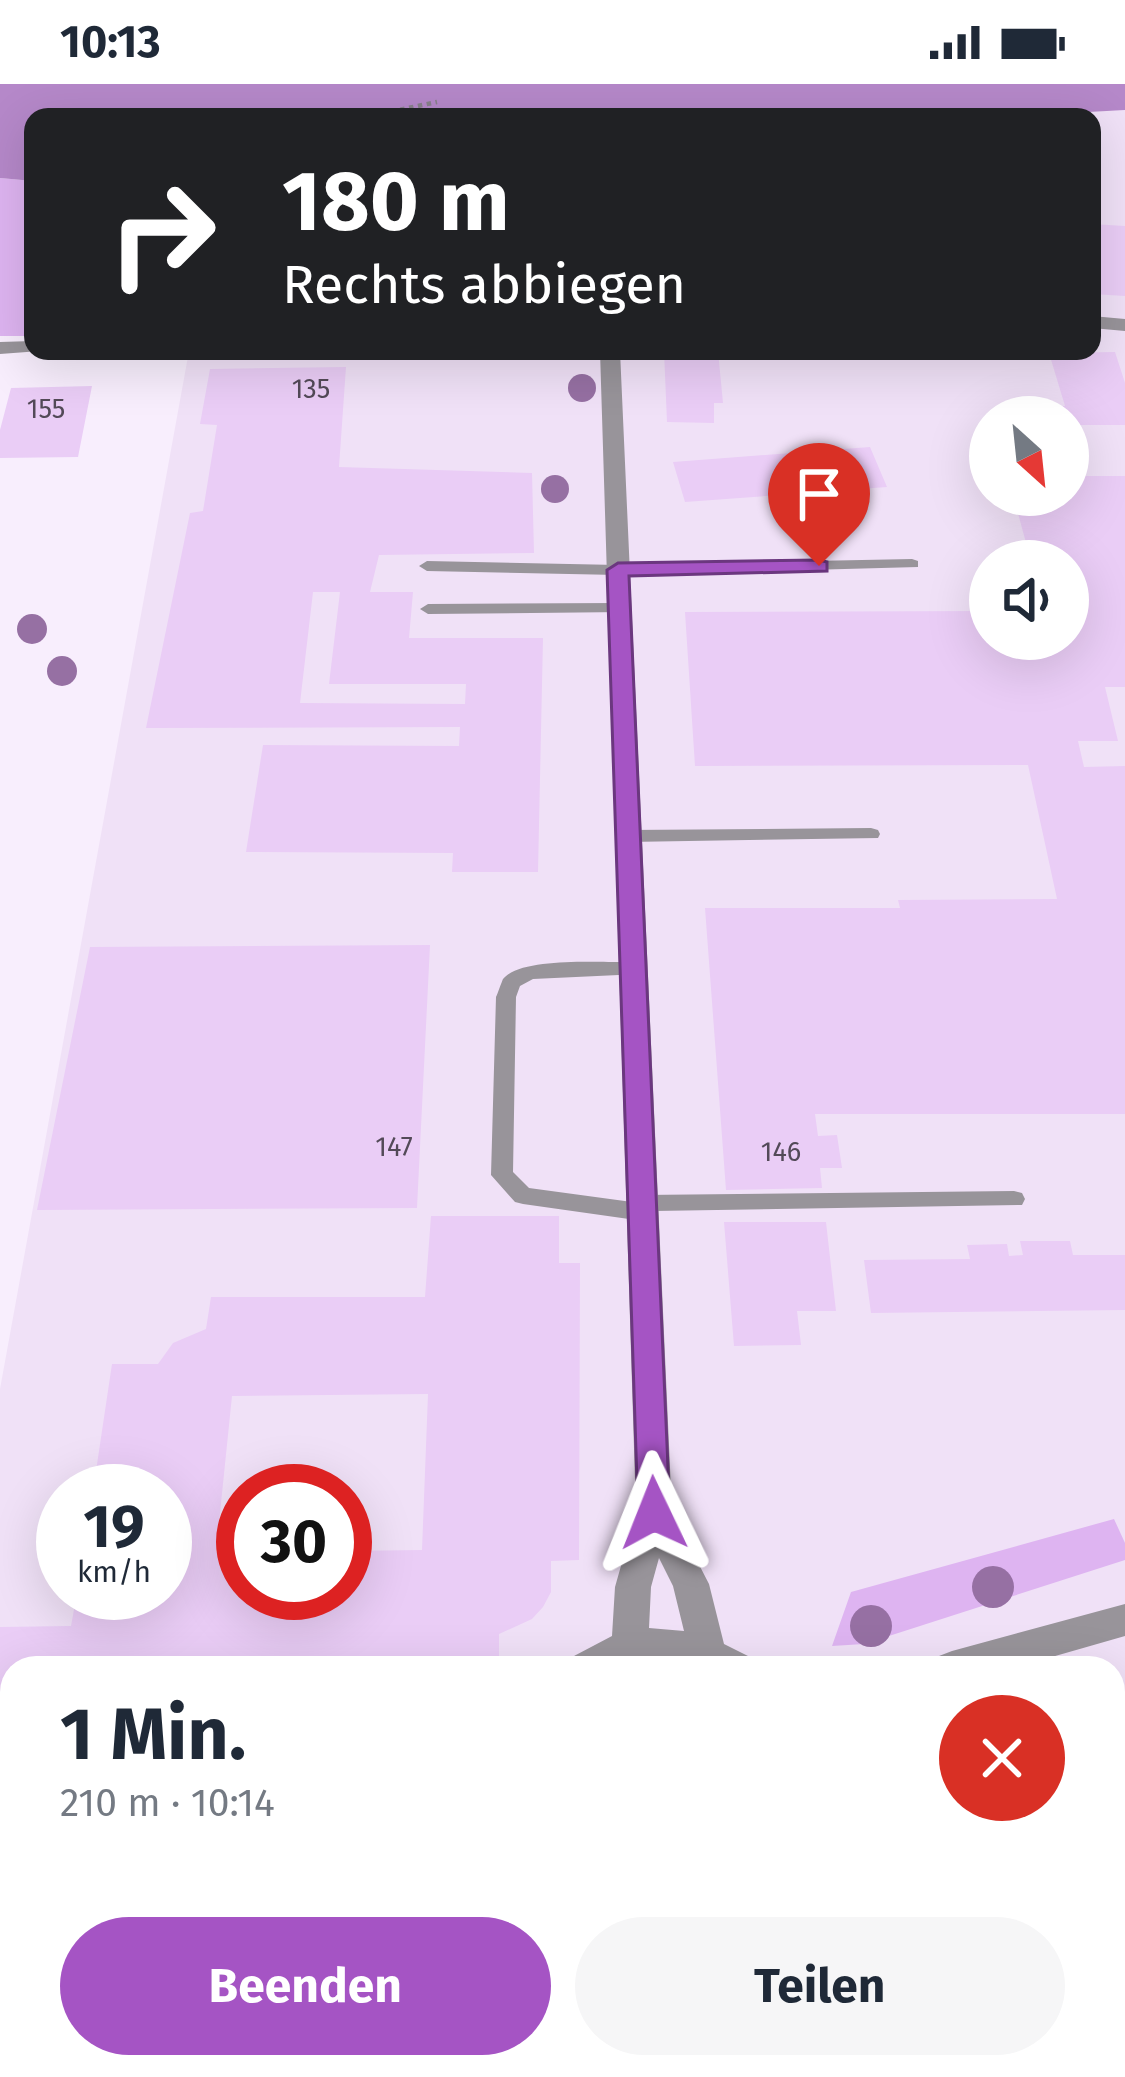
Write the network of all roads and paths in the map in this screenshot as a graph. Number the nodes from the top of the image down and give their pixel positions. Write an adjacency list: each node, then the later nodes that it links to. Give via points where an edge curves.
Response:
1 (437, 102): 2 (path)
2 (408, 108)
3 (610, 360): 6 (street)
4 (911, 564): 6 (lane)
5 (428, 566): 6 (lane)
6 (618, 570): 7 (street)
7 (619, 608): 8 (lane); 10 (street)
8 (428, 609)
9 (871, 834): 10 (lane)
10 (628, 836): 11 (street)
11 (633, 969): 13 (street); 13 (lane, via 529,971 512,982 502,1175 524,1196)
12 (1013, 1199): 13 (lane)
13 (642, 1208): 14 (street)
14 (654, 1513): 16 (street, via 633,1587); 19 (street)
15 (1125, 1620): 20 (street)
16 (630, 1646): 17 (street); 18 (street, via 669,1643)
17 (610, 1656)
18 (710, 1656)
19 (720, 1656)
20 (995, 1656)

